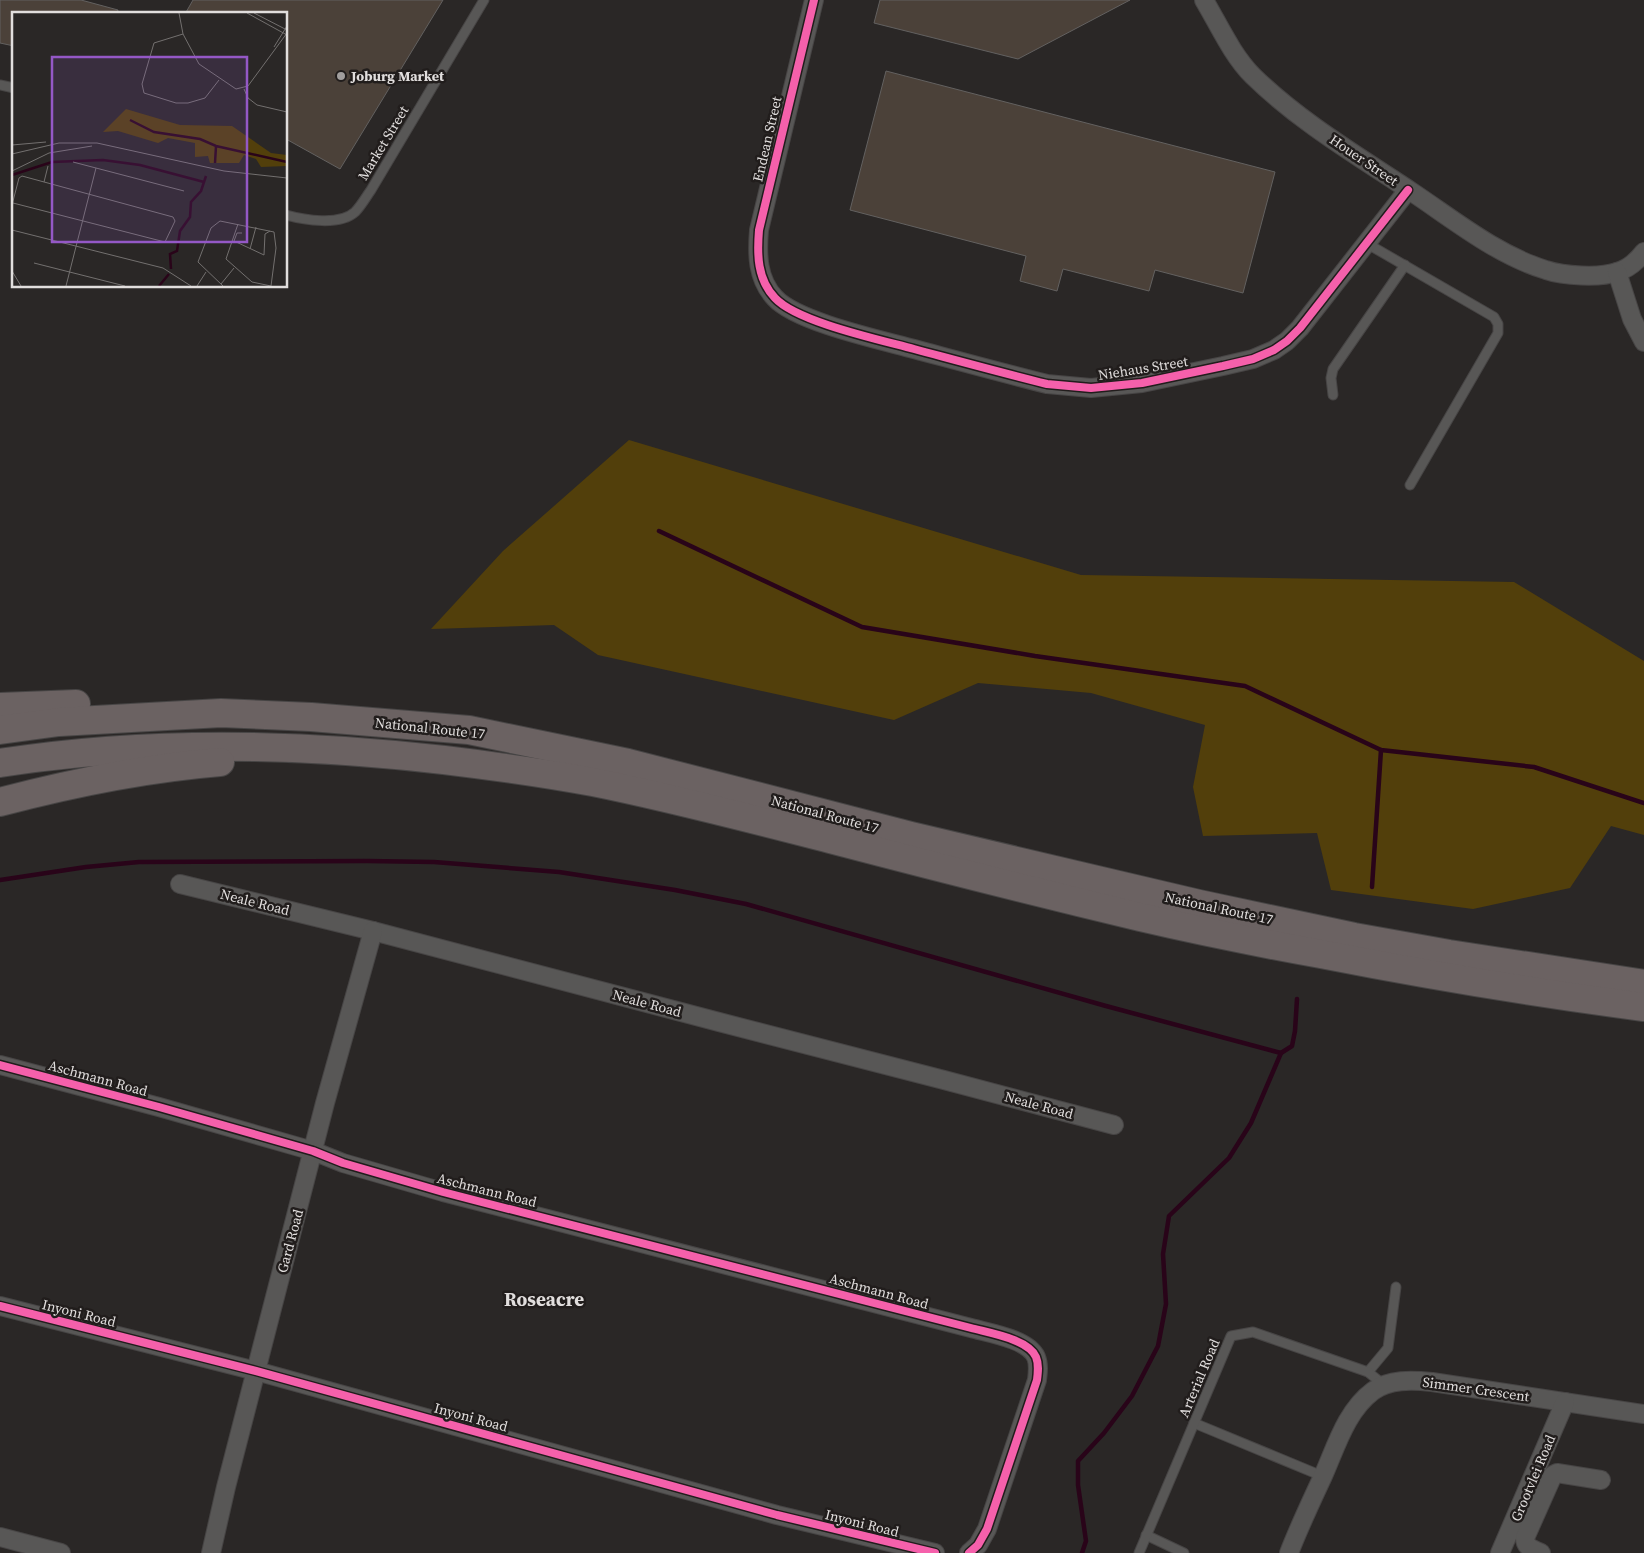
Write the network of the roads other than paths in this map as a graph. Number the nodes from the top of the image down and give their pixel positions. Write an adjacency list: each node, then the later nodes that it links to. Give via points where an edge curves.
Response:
1 (484, 0): 5 (lane, Market Street, via 354,214 321,221)
2 (814, 0): 10 (street, Endean Street, via 759,230 759,269)
3 (1204, 0): 4 (street, Houer Street, via 1252,75 1313,127)
4 (1408, 190): 6 (street, Niehaus Street); 9 (street, Houer Street, via 1527,264 1548,271 1586,276)
5 (288, 216)
6 (1366, 243): 8 (lane); 10 (street, Niehaus Street, via 1300,328 1274,350 1223,366 1116,387 1047,384 876,339 819,322 792,310 776,299)
7 (1644, 252): 9 (street, Houer Street, via 1634,263)
8 (1405, 266): 12 (lane, via 1333,369); 13 (lane, via 1494,317 1498,324 1498,334)
9 (1617, 272): 11 (street, via 1632,319)
10 (766, 285)
11 (1644, 342)
12 (1333, 394)
13 (1410, 484)
14 (0, 707): 16 (highway, via 252,699 337,704 410,714)
15 (0, 730): 16 (highway, National Route 17, via 59,722 221,713 320,717)
16 (469, 730): 22 (highway, National Route 17, via 628,763 911,836 1199,904 1448,954)
17 (341, 750): 18 (highway, via 186,746); 19 (highway, via 187,765 46,790); 23 (highway, via 493,766 591,782 1243,939 1400,970)
18 (0, 762)
19 (0, 802)
20 (180, 884): 21 (street, Neale Road)
21 (373, 931): 25 (street, Neale Road); 26 (street, Gard Road)
22 (1644, 984)
23 (1644, 1007)
24 (0, 1065): 26 (street, Aschmann Road)
25 (1114, 1125)
26 (313, 1151): 29 (street, Gard Road); 42 (street, Aschmann Road, via 444,1192 972,1328 1028,1346 1036,1357 1037,1380 987,1529)
27 (1396, 1287): 30 (lane, via 1388,1348)
28 (0, 1306): 29 (street, Inyoni Road)
29 (256, 1371): 40 (street, Gard Road); 41 (street, Inyoni Road, via 777,1515)
30 (1368, 1372): 31 (lane, Arterial Road); 34 (lane, Arterial Road, via 1253,1332 1231,1336)
31 (1384, 1385): 32 (street, Simmer Crescent, via 1413,1380); 35 (street, Simmer Crescent, via 1373,1391 1350,1416)
32 (1565, 1402): 33 (street, Simmer Crescent); 46 (street, Grootvlei Road)
33 (1644, 1414)
34 (1194, 1423): 35 (lane); 37 (lane, Arterial Road)
35 (1322, 1476): 45 (street, Simmer Crescent)
36 (1600, 1480): 47 (street, via 1553,1474 1525,1538 1528,1547)
37 (1146, 1535): 43 (lane, Arterial Road); 44 (lane)
38 (0, 1537): 39 (street)
39 (61, 1553)
40 (211, 1553)
41 (935, 1553)
42 (969, 1553)
43 (1139, 1553)
44 (1184, 1553)
45 (1289, 1553)
46 (1500, 1553)
47 (1540, 1553)

